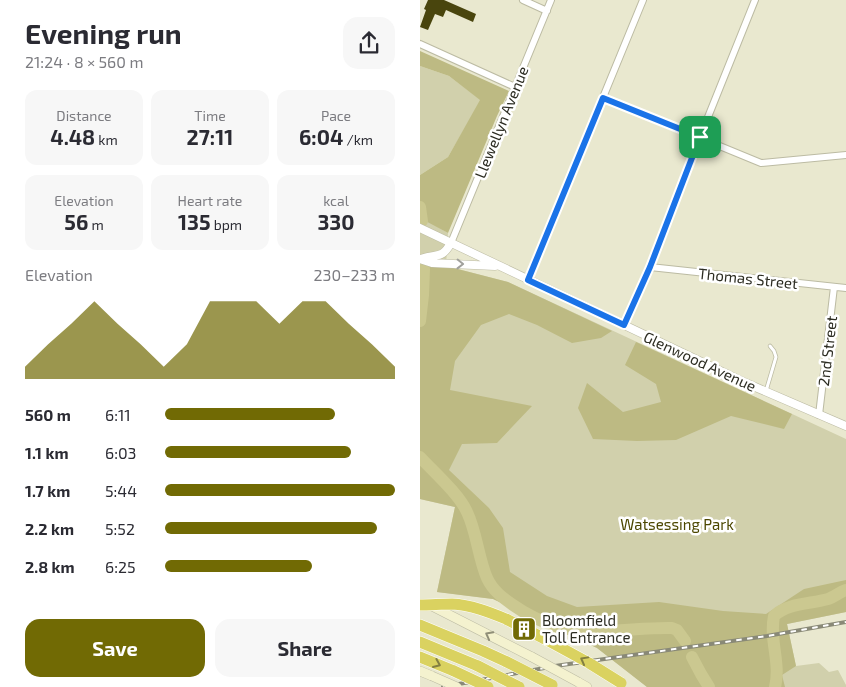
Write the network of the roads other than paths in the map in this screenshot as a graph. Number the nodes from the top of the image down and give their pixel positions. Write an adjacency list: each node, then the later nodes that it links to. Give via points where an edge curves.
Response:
1 (523, 0): 5 (street)
2 (551, 0): 5 (street, Llewellyn Avenue)
3 (643, 0): 8 (street)
4 (755, 0): 9 (street)
5 (547, 11): 7 (street, Llewellyn Avenue)
6 (420, 44): 7 (street)
7 (515, 87): 12 (street, Llewellyn Avenue)
8 (603, 98): 9 (street); 16 (street)
9 (700, 137): 10 (street, via 760,162); 15 (street)
10 (846, 155)
11 (420, 228): 12 (street, Glenwood Avenue)
12 (451, 243): 13 (street, via 444,254); 14 (street, Glenwood Avenue)
13 (420, 259): 14 (street, one-way to 14, via 432,263)
14 (500, 266): 16 (street, Glenwood Avenue)
15 (650, 267): 17 (street, Thomas Street); 19 (street)
16 (528, 280): 19 (street, Glenwood Avenue)
17 (834, 287): 18 (street, Thomas Street); 22 (street, 2nd Street)
18 (846, 288)
19 (624, 325): 21 (street, Glenwood Avenue)
20 (770, 346): 21 (lane, via 776,357)
21 (766, 391): 22 (street, Glenwood Avenue)
22 (819, 415): 23 (street, Glenwood Avenue)
23 (846, 426)
24 (420, 601): 35 (main road, one-way to 24, bridge)
25 (420, 605): 30 (highway, one-way to 25, bridge, via 560,647 494,614 457,604)
26 (420, 625): 31 (highway, bridge, via 483,651)
27 (420, 642): 34 (highway, bridge)
28 (420, 657): 33 (highway, one-way to 33, bridge)
29 (420, 671): 32 (main road, bridge)
30 (624, 685)
31 (553, 686)
32 (457, 687)
33 (488, 687)
34 (519, 687)
35 (587, 687)

